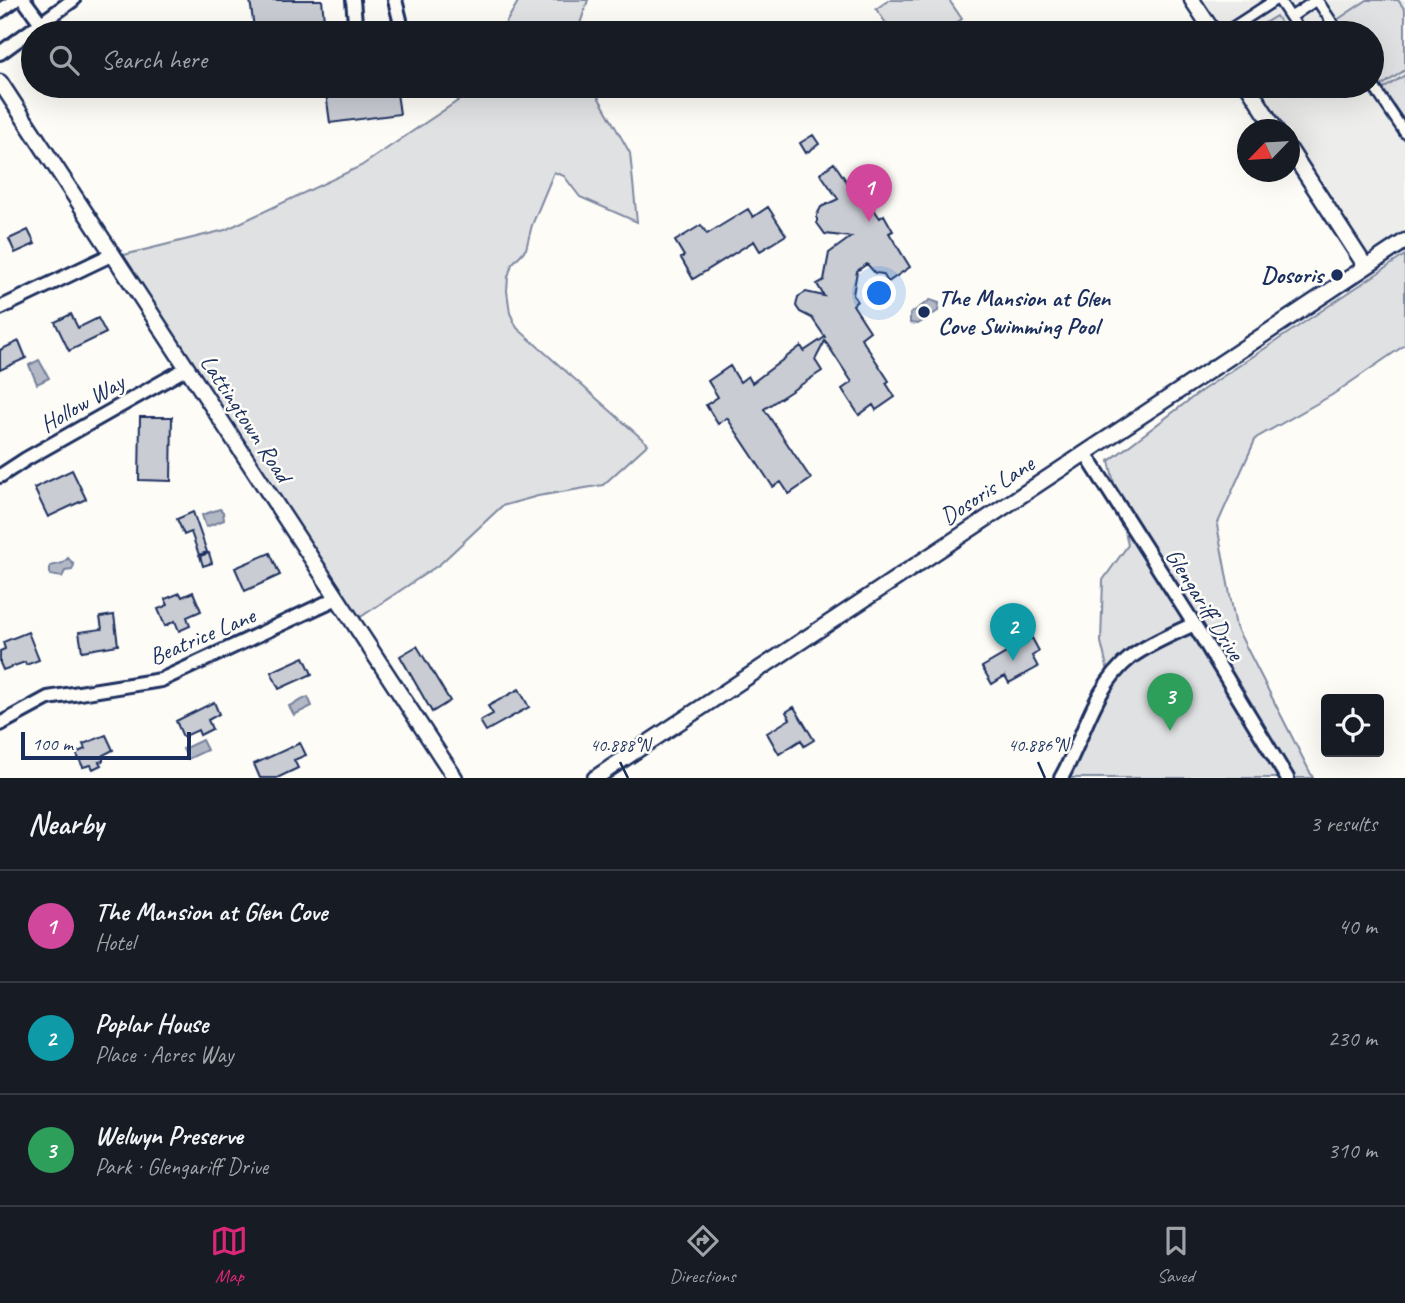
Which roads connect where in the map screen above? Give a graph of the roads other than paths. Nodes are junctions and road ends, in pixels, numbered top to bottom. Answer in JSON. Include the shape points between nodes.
{"nodes":[{"id":1,"x":15,"y":0,"type":"edge"},
{"id":2,"x":24,"y":0,"type":"edge"},
{"id":3,"x":73,"y":0,"type":"edge"},
{"id":4,"x":353,"y":0,"type":"edge"},
{"id":5,"x":395,"y":0,"type":"edge"},
{"id":6,"x":1192,"y":0,"type":"edge"},
{"id":7,"x":1277,"y":0,"type":"edge"},
{"id":8,"x":1316,"y":0,"type":"edge"},
{"id":9,"x":0,"y":11,"type":"edge"},
{"id":10,"x":1291,"y":17,"type":"junction"},
{"id":11,"x":40,"y":21,"type":"edge"},
{"id":12,"x":44,"y":21,"type":"edge"},
{"id":13,"x":355,"y":21,"type":"edge"},
{"id":14,"x":400,"y":21,"type":"edge"},
{"id":15,"x":1206,"y":21,"type":"edge"},
{"id":16,"x":1243,"y":21,"type":"edge"},
{"id":17,"x":1294,"y":21,"type":"edge"},
{"id":18,"x":1331,"y":21,"type":"edge"},
{"id":19,"x":21,"y":38,"type":"edge"},
{"id":20,"x":0,"y":53,"type":"edge"},
{"id":21,"x":0,"y":82,"type":"edge"},
{"id":22,"x":1256,"y":98,"type":"edge"},
{"id":23,"x":1382,"y":98,"type":"edge"},
{"id":24,"x":5,"y":99,"type":"edge"},
{"id":25,"x":1269,"y":119,"type":"edge"},
{"id":26,"x":1405,"y":133,"type":"edge"},
{"id":27,"x":1300,"y":165,"type":"edge"},
{"id":28,"x":1405,"y":241,"type":"edge"},
{"id":29,"x":113,"y":254,"type":"junction"},
{"id":30,"x":1366,"y":267,"type":"junction"},
{"id":31,"x":0,"y":309,"type":"edge"},
{"id":32,"x":187,"y":368,"type":"junction"},
{"id":33,"x":1085,"y":453,"type":"junction"},
{"id":34,"x":0,"y":476,"type":"edge"},
{"id":35,"x":337,"y":598,"type":"junction"},
{"id":36,"x":1194,"y":624,"type":"junction"},
{"id":37,"x":0,"y":724,"type":"edge"},
{"id":38,"x":455,"y":778,"type":"edge"},
{"id":39,"x":595,"y":778,"type":"edge"},
{"id":40,"x":1061,"y":778,"type":"edge"},
{"id":41,"x":1287,"y":778,"type":"edge"}],
"edges":[{"from":1,"to":9,"type":"street"},
{"from":2,"to":11,"type":"street"},
{"from":3,"to":12,"type":"street"},
{"from":4,"to":13,"type":"street"},
{"from":5,"to":14,"type":"street"},
{"from":6,"to":15,"type":"street"},
{"from":7,"to":10,"type":"street"},
{"from":7,"to":16,"type":"street"},
{"from":8,"to":10,"type":"street"},
{"from":8,"to":18,"type":"street"},
{"from":10,"to":17,"type":"street"},
{"from":19,"to":20,"type":"street"},
{"from":21,"to":24,"type":"street","name":"Lattingtown Road"},
{"from":22,"to":25,"type":"street"},
{"from":23,"to":26,"type":"street"},
{"from":24,"to":29,"type":"street","name":"Lattingtown Road"},
{"from":27,"to":30,"type":"street"},
{"from":28,"to":30,"type":"street","name":"Dosoris Lane"},
{"from":29,"to":31,"type":"street"},
{"from":29,"to":32,"type":"street","name":"Lattingtown Road"},
{"from":30,"to":33,"type":"street","name":"Dosoris Lane"},
{"from":32,"to":34,"type":"street","name":"Hollow Way"},
{"from":32,"to":35,"type":"street","name":"Lattingtown Road"},
{"from":33,"to":36,"type":"street","name":"Glengariff Drive"},
{"from":33,"to":39,"type":"street","name":"Dosoris Lane"},
{"from":35,"to":37,"type":"street","name":"Beatrice Lane","via":[[161,680],[48,698]]},
{"from":35,"to":38,"type":"street","name":"Lattingtown Road"},
{"from":36,"to":40,"type":"street","via":[[1120,666],[1092,709]]},
{"from":36,"to":41,"type":"street","name":"Glengariff Drive"}]}
